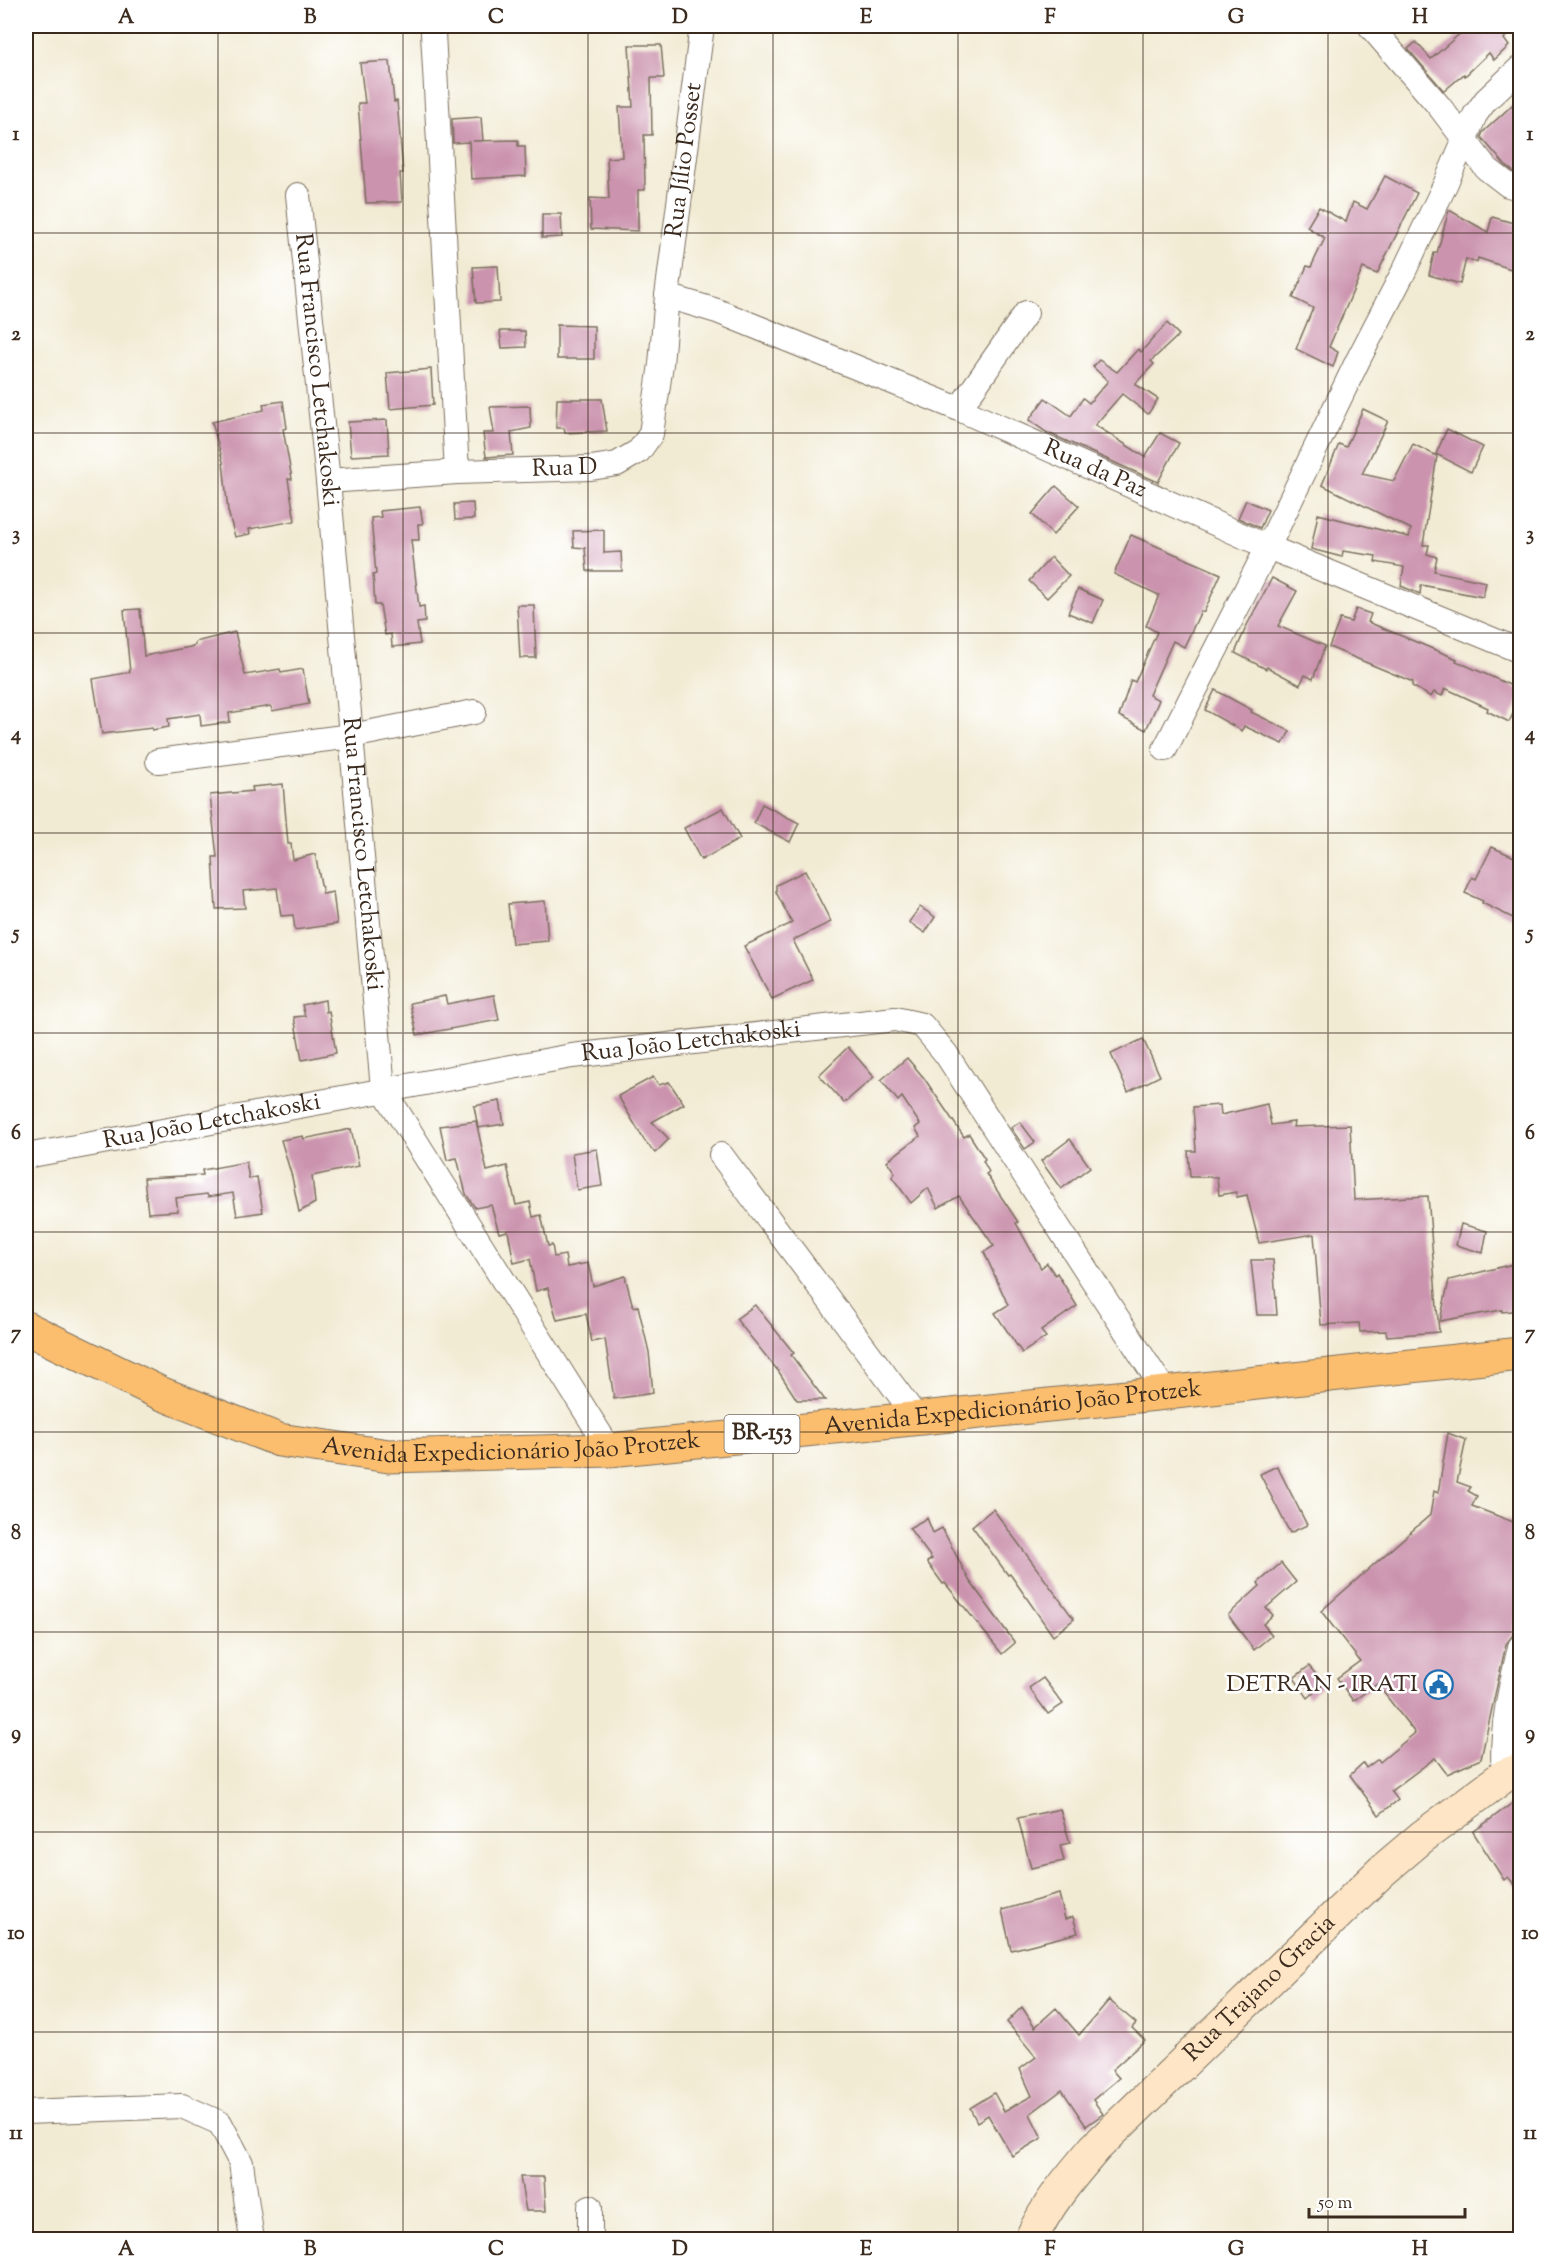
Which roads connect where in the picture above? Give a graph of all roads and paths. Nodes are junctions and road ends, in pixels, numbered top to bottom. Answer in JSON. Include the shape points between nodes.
{"nodes":[{"id":1,"x":702,"y":26,"type":"edge"},
{"id":2,"x":1371,"y":26,"type":"edge"},
{"id":3,"x":432,"y":33,"type":"dead end"},
{"id":4,"x":1521,"y":68,"type":"edge"},
{"id":5,"x":1465,"y":140,"type":"junction"},
{"id":6,"x":1521,"y":188,"type":"edge"},
{"id":7,"x":298,"y":195,"type":"dead end"},
{"id":8,"x":667,"y":296,"type":"junction"},
{"id":9,"x":1026,"y":313,"type":"dead end"},
{"id":10,"x":959,"y":409,"type":"junction"},
{"id":11,"x":457,"y":472,"type":"junction"},
{"id":12,"x":328,"y":481,"type":"junction"},
{"id":13,"x":1268,"y":547,"type":"junction"},
{"id":14,"x":1521,"y":651,"type":"edge"},
{"id":15,"x":474,"y":712,"type":"dead end"},
{"id":16,"x":351,"y":736,"type":"junction"},
{"id":17,"x":1165,"y":749,"type":"dead end"},
{"id":18,"x":158,"y":761,"type":"dead end"},
{"id":19,"x":383,"y":1089,"type":"junction"},
{"id":20,"x":722,"y":1155,"type":"dead end"},
{"id":21,"x":26,"y":1156,"type":"edge"},
{"id":22,"x":26,"y":1328,"type":"edge"},
{"id":23,"x":1521,"y":1354,"type":"edge"},
{"id":24,"x":1166,"y":1393,"type":"junction"},
{"id":25,"x":918,"y":1418,"type":"junction"},
{"id":26,"x":610,"y":1450,"type":"junction"},
{"id":27,"x":1521,"y":1647,"type":"edge"},
{"id":28,"x":1512,"y":1773,"type":"edge"},
{"id":29,"x":26,"y":2112,"type":"edge"},
{"id":30,"x":590,"y":2207,"type":"dead end"},
{"id":31,"x":252,"y":2240,"type":"edge"},
{"id":32,"x":590,"y":2240,"type":"edge"},
{"id":33,"x":1030,"y":2240,"type":"edge"}],
"edges":[{"from":1,"to":8,"type":"street","name":"Rua Jílio Posset"},
{"from":2,"to":5,"type":"street"},
{"from":3,"to":11,"type":"street"},
{"from":4,"to":5,"type":"street","via":[[1486,100]]},
{"from":5,"to":6,"type":"street","via":[[1486,168],[1508,185]]},
{"from":5,"to":13,"type":"street"},
{"from":7,"to":12,"type":"street","name":"Rua Francisco Letchakoski"},
{"from":8,"to":10,"type":"street","name":"Rua da Paz","via":[[717,311]]},
{"from":8,"to":11,"type":"street","name":"Rua D","via":[[651,434],[639,451],[616,464],[591,468]]},
{"from":9,"to":10,"type":"street"},
{"from":10,"to":13,"type":"street","name":"Rua da Paz"},
{"from":11,"to":12,"type":"street","name":"Rua D"},
{"from":12,"to":16,"type":"street","name":"Rua Francisco Letchakoski"},
{"from":13,"to":14,"type":"street","name":"Rua da Paz"},
{"from":13,"to":17,"type":"street"},
{"from":15,"to":16,"type":"street"},
{"from":16,"to":18,"type":"street"},
{"from":16,"to":19,"type":"street","name":"Rua Francisco Letchakoski"},
{"from":19,"to":21,"type":"street","name":"Rua João Letchakoski"},
{"from":19,"to":24,"type":"street","name":"Rua João Letchakoski","via":[[584,1055],[895,1020],[922,1024],[946,1054]]},
{"from":19,"to":26,"type":"street","name":"Rua Francisco Letchakoski"},
{"from":20,"to":25,"type":"street"},
{"from":22,"to":26,"type":"highway","name":"Avenida Expedicionário João Protzek","number":"BR-153","via":[[160,1393],[279,1440],[389,1456]]},
{"from":23,"to":24,"type":"highway","name":"Avenida Expedicionário João Protzek","number":"BR-153"},
{"from":24,"to":25,"type":"highway","name":"Avenida Expedicionário João Protzek","number":"BR-153"},
{"from":25,"to":26,"type":"highway","name":"Avenida Expedicionário João Protzek","number":"BR-153"},
{"from":27,"to":28,"type":"street","via":[[1506,1706],[1502,1749]]},
{"from":28,"to":33,"type":"main road","name":"Rua Trajano Gracia","via":[[1422,1837],[1382,1871],[1103,2140],[1067,2181]]},
{"from":29,"to":31,"type":"street","via":[[182,2106],[220,2123],[241,2163]]},
{"from":30,"to":32,"type":"street"}]}
